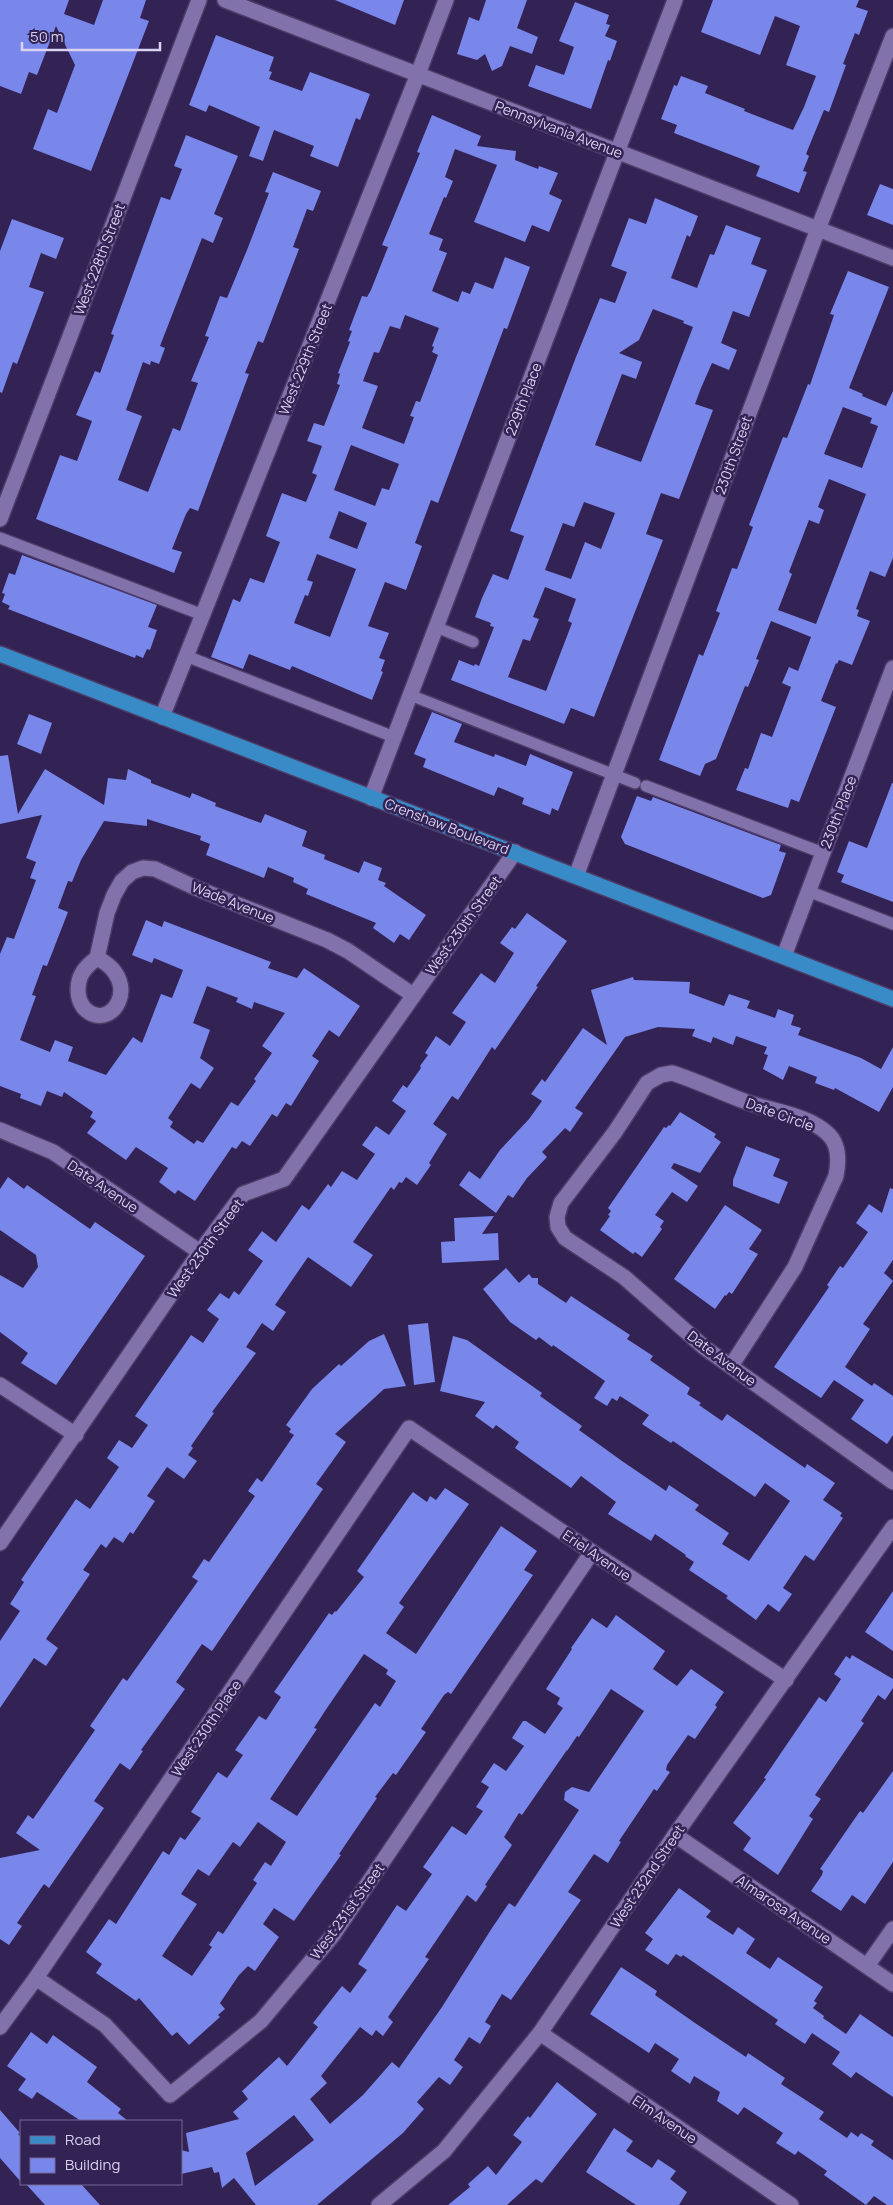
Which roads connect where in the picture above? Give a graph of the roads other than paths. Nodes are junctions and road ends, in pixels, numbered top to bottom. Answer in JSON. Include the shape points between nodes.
{"nodes":[{"id":1,"x":198,"y":0,"type":"edge"},
{"id":2,"x":225,"y":0,"type":"edge"},
{"id":3,"x":446,"y":0,"type":"edge"},
{"id":4,"x":675,"y":0,"type":"edge"},
{"id":5,"x":893,"y":36,"type":"edge"},
{"id":6,"x":418,"y":74,"type":"junction"},
{"id":7,"x":617,"y":151,"type":"junction"},
{"id":8,"x":818,"y":229,"type":"junction"},
{"id":9,"x":893,"y":258,"type":"edge"},
{"id":10,"x":0,"y":519,"type":"edge"},
{"id":11,"x":0,"y":538,"type":"edge"},
{"id":12,"x":202,"y":615,"type":"junction"},
{"id":13,"x":436,"y":627,"type":"junction"},
{"id":14,"x":473,"y":642,"type":"dead end"},
{"id":15,"x":0,"y":654,"type":"edge"},
{"id":16,"x":186,"y":656,"type":"junction"},
{"id":17,"x":893,"y":668,"type":"edge"},
{"id":18,"x":410,"y":695,"type":"junction"},
{"id":19,"x":162,"y":717,"type":"junction"},
{"id":20,"x":394,"y":737,"type":"junction"},
{"id":21,"x":614,"y":774,"type":"junction"},
{"id":22,"x":371,"y":798,"type":"junction"},
{"id":23,"x":515,"y":852,"type":"junction"},
{"id":24,"x":823,"y":853,"type":"junction"},
{"id":25,"x":576,"y":876,"type":"junction"},
{"id":26,"x":808,"y":891,"type":"junction"},
{"id":27,"x":893,"y":924,"type":"edge"},
{"id":28,"x":784,"y":956,"type":"junction"},
{"id":29,"x":97,"y":958,"type":"dead end"},
{"id":30,"x":413,"y":995,"type":"junction"},
{"id":31,"x":893,"y":999,"type":"edge"},
{"id":32,"x":0,"y":1130,"type":"edge"},
{"id":33,"x":558,"y":1227,"type":"joint"},
{"id":34,"x":200,"y":1252,"type":"junction"},
{"id":35,"x":730,"y":1366,"type":"junction"},
{"id":36,"x":0,"y":1385,"type":"edge"},
{"id":37,"x":409,"y":1428,"type":"joint"},
{"id":38,"x":76,"y":1435,"type":"junction"},
{"id":39,"x":893,"y":1482,"type":"edge"},
{"id":40,"x":893,"y":1527,"type":"edge"},
{"id":41,"x":0,"y":1543,"type":"edge"},
{"id":42,"x":592,"y":1552,"type":"junction"},
{"id":43,"x":786,"y":1680,"type":"junction"},
{"id":44,"x":675,"y":1835,"type":"junction"},
{"id":45,"x":893,"y":1929,"type":"edge"},
{"id":46,"x":867,"y":1966,"type":"junction"},
{"id":47,"x":36,"y":1978,"type":"junction"},
{"id":48,"x":893,"y":1984,"type":"edge"},
{"id":49,"x":0,"y":2027,"type":"edge"},
{"id":50,"x":540,"y":2033,"type":"junction"},
{"id":51,"x":379,"y":2205,"type":"edge"},
{"id":52,"x":791,"y":2205,"type":"edge"}],
"edges":[{"from":1,"to":10,"type":"street","name":"West 228th Street"},
{"from":2,"to":6,"type":"street","name":"Pennsylvania Avenue"},
{"from":3,"to":6,"type":"street","name":"West 229th Street"},
{"from":4,"to":7,"type":"street","name":"229th Place"},
{"from":5,"to":8,"type":"street","name":"230th Street"},
{"from":6,"to":7,"type":"street","name":"Pennsylvania Avenue"},
{"from":6,"to":12,"type":"street","name":"West 229th Street"},
{"from":7,"to":8,"type":"street","name":"Pennsylvania Avenue"},
{"from":7,"to":13,"type":"street","name":"229th Place"},
{"from":8,"to":9,"type":"street","name":"Pennsylvania Avenue"},
{"from":8,"to":21,"type":"street","name":"230th Street"},
{"from":11,"to":12,"type":"lane"},
{"from":12,"to":16,"type":"street","name":"West 229th Street"},
{"from":13,"to":14,"type":"lane"},
{"from":13,"to":18,"type":"street","name":"229th Place"},
{"from":15,"to":19,"type":"main road","name":"Crenshaw Boulevard"},
{"from":16,"to":19,"type":"street","name":"West 229th Street"},
{"from":16,"to":20,"type":"lane"},
{"from":17,"to":24,"type":"street","name":"230th Place"},
{"from":18,"to":20,"type":"street","name":"229th Place"},
{"from":18,"to":21,"type":"lane"},
{"from":19,"to":22,"type":"main road","name":"Crenshaw Boulevard"},
{"from":20,"to":22,"type":"street","name":"229th Place"},
{"from":21,"to":24,"type":"lane"},
{"from":21,"to":25,"type":"street","name":"230th Street"},
{"from":22,"to":23,"type":"main road","name":"Crenshaw Boulevard"},
{"from":23,"to":25,"type":"main road","name":"Crenshaw Boulevard"},
{"from":23,"to":30,"type":"street","name":"West 230th Street"},
{"from":24,"to":26,"type":"street","name":"230th Place"},
{"from":25,"to":28,"type":"main road","name":"Crenshaw Boulevard"},
{"from":26,"to":27,"type":"lane"},
{"from":26,"to":28,"type":"street","name":"230th Place"},
{"from":28,"to":31,"type":"main road","name":"Crenshaw Boulevard"},
{"from":29,"to":30,"type":"street","name":"Wade Avenue","via":[[107,913],[122,881],[143,868],[155,869],[327,940]]},
{"from":30,"to":34,"type":"street","name":"West 230th Street","via":[[284,1179],[243,1194]]},
{"from":32,"to":34,"type":"street","name":"Date Avenue","via":[[53,1152]]},
{"from":33,"to":35,"type":"street","name":"Date Avenue","via":[[565,1238],[624,1277]]},
{"from":33,"to":35,"type":"street","name":"Date Circle","via":[[561,1203],[615,1132],[647,1083],[661,1075],[672,1073],[688,1078],[802,1120],[829,1134],[836,1145],[836,1176],[795,1267]]},
{"from":34,"to":38,"type":"street","name":"West 230th Street"},
{"from":35,"to":39,"type":"street","name":"Date Avenue"},
{"from":36,"to":38,"type":"street"},
{"from":37,"to":42,"type":"street","name":"Eriel Avenue"},
{"from":37,"to":47,"type":"street","name":"West 230th Place"},
{"from":38,"to":41,"type":"street","name":"West 230th Street"},
{"from":40,"to":43,"type":"street","name":"West 232nd Street"},
{"from":42,"to":43,"type":"street","name":"Eriel Avenue"},
{"from":42,"to":47,"type":"street","name":"West 231st Street","via":[[333,1935],[261,2021],[170,2095],[105,2025]]},
{"from":43,"to":44,"type":"street","name":"West 232nd Street"},
{"from":44,"to":46,"type":"street","name":"Almarosa Avenue"},
{"from":44,"to":50,"type":"street","name":"West 232nd Street"},
{"from":45,"to":46,"type":"street"},
{"from":46,"to":48,"type":"street","name":"Almarosa Avenue"},
{"from":47,"to":49,"type":"street","name":"West 230th Place"},
{"from":50,"to":51,"type":"street","name":"West 232nd Street","via":[[444,2151]]},
{"from":50,"to":52,"type":"street","name":"Elm Avenue"}]}
